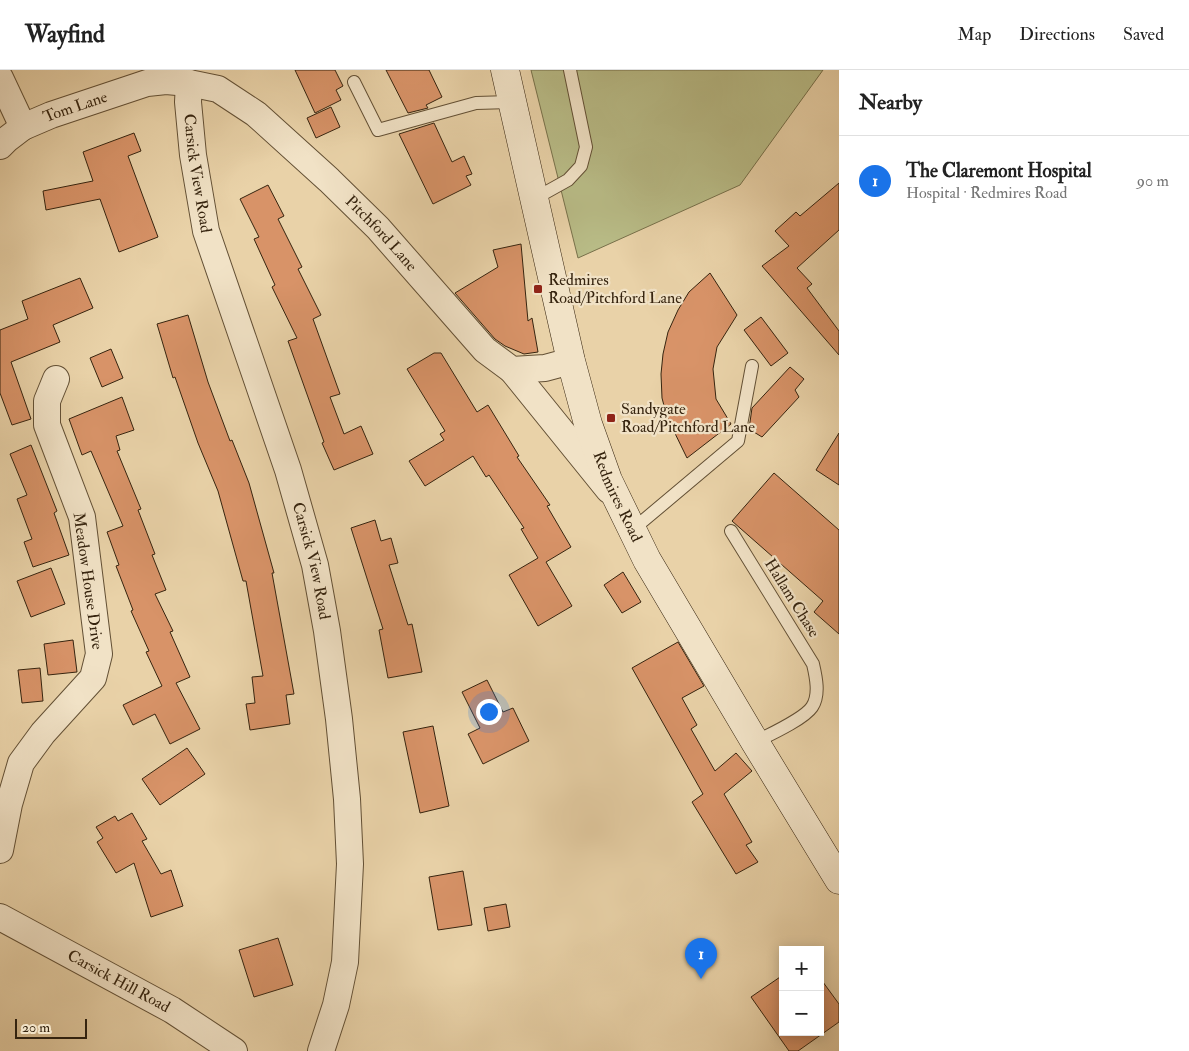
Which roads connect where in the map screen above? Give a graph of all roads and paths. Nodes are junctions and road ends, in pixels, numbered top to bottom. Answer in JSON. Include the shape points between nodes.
{"nodes":[{"id":1,"x":506,"y":70,"type":"edge"},
{"id":2,"x":570,"y":70,"type":"edge"},
{"id":3,"x":145,"y":77,"type":"edge"},
{"id":4,"x":0,"y":78,"type":"edge"},
{"id":5,"x":216,"y":80,"type":"edge"},
{"id":6,"x":354,"y":82,"type":"dead end"},
{"id":7,"x":189,"y":83,"type":"junction"},
{"id":8,"x":513,"y":102,"type":"junction"},
{"id":9,"x":23,"y":127,"type":"junction"},
{"id":10,"x":0,"y":146,"type":"edge"},
{"id":11,"x":534,"y":199,"type":"junction"},
{"id":12,"x":570,"y":361,"type":"junction"},
{"id":13,"x":752,"y":366,"type":"dead end"},
{"id":14,"x":512,"y":370,"type":"junction"},
{"id":15,"x":56,"y":379,"type":"dead end"},
{"id":16,"x":616,"y":499,"type":"junction"},
{"id":17,"x":632,"y":531,"type":"junction"},
{"id":18,"x":731,"y":531,"type":"dead end"},
{"id":19,"x":755,"y":742,"type":"junction"},
{"id":20,"x":0,"y":850,"type":"edge"},
{"id":21,"x":839,"y":880,"type":"edge"},
{"id":22,"x":0,"y":917,"type":"edge"},
{"id":23,"x":234,"y":1051,"type":"edge"},
{"id":24,"x":321,"y":1051,"type":"edge"}],
"edges":[{"from":1,"to":8,"type":"street","name":"Redmires Road"},
{"from":2,"to":11,"type":"lane","via":[[586,147],[580,166],[568,180]]},
{"from":3,"to":7,"type":"street","name":"Tom Lane"},
{"from":3,"to":9,"type":"street","name":"Tom Lane"},
{"from":4,"to":9,"type":"street"},
{"from":5,"to":7,"type":"street","name":"Pitchford Lane"},
{"from":5,"to":14,"type":"street","name":"Pitchford Lane","via":[[378,228],[485,350]]},
{"from":6,"to":8,"type":"lane","via":[[378,130],[476,104]]},
{"from":7,"to":24,"type":"street","name":"Carsick View Road","via":[[193,155],[206,231],[288,470],[315,565],[328,641],[346,790],[350,864],[345,962],[336,1005]]},
{"from":8,"to":11,"type":"street","name":"Redmires Road"},
{"from":9,"to":10,"type":"street","name":"Tom Lane"},
{"from":11,"to":12,"type":"street","name":"Redmires Road"},
{"from":12,"to":14,"type":"street","via":[[545,368]]},
{"from":12,"to":16,"type":"street","name":"Redmires Road","via":[[588,424]]},
{"from":13,"to":17,"type":"lane","via":[[738,441]]},
{"from":14,"to":16,"type":"street","name":"Pitchford Lane"},
{"from":15,"to":20,"type":"street","name":"Meadow House Drive","via":[[47,401],[47,424],[82,518],[100,654],[93,678],[43,733],[21,763]]},
{"from":16,"to":17,"type":"street","name":"Redmires Road"},
{"from":17,"to":19,"type":"street","name":"Redmires Road"},
{"from":18,"to":19,"type":"lane","name":"Hallam Chase","via":[[813,664],[817,684],[813,706],[804,715]]},
{"from":19,"to":21,"type":"street","name":"Redmires Road"},
{"from":22,"to":23,"type":"street","name":"Carsick Hill Road","via":[[172,1010]]}]}
